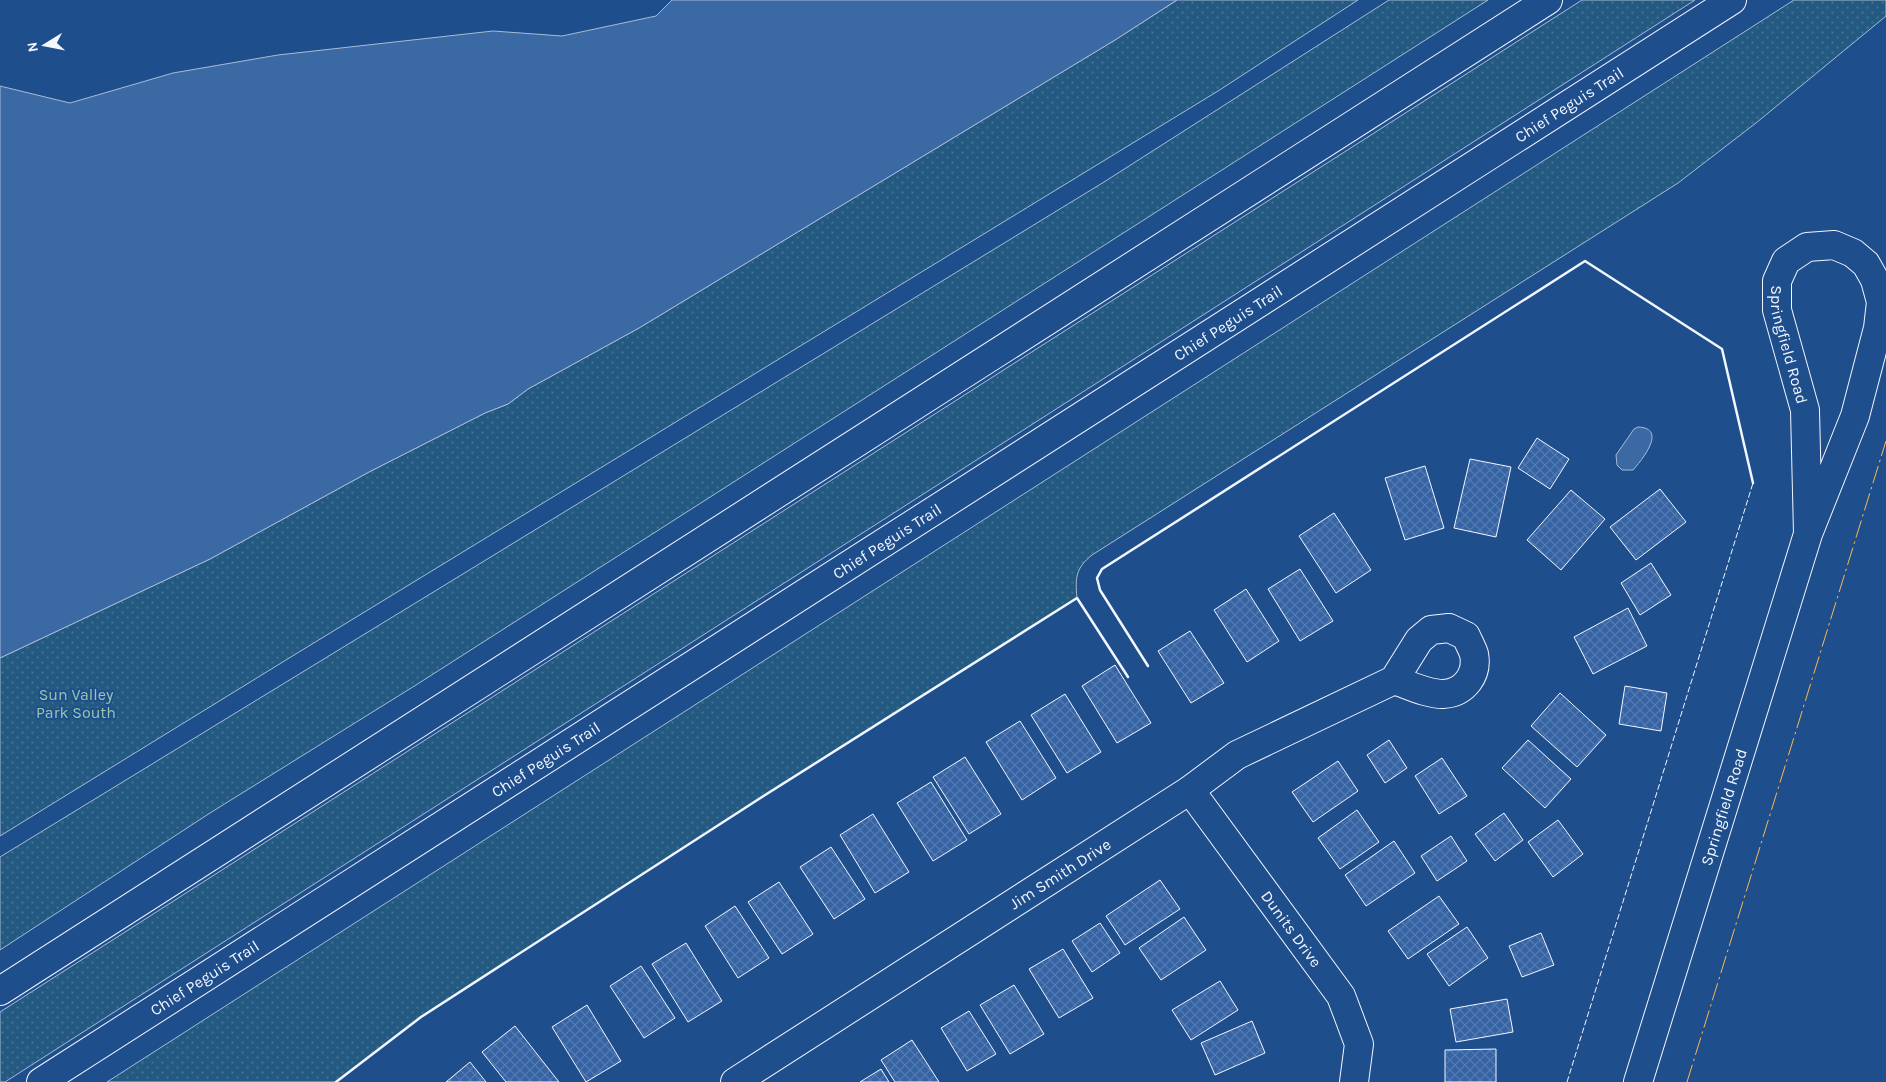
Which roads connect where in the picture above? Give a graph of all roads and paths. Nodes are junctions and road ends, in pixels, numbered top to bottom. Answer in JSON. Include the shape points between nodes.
{"nodes":[{"id":1,"x":1548,"y":0,"type":"edge"},
{"id":2,"x":1732,"y":0,"type":"edge"},
{"id":3,"x":1808,"y":534,"type":"junction"},
{"id":4,"x":1394,"y":680,"type":"dead end"},
{"id":5,"x":1190,"y":790,"type":"junction"},
{"id":6,"x":0,"y":991,"type":"edge"},
{"id":7,"x":41,"y":1082,"type":"edge"},
{"id":8,"x":734,"y":1082,"type":"edge"},
{"id":9,"x":1354,"y":1082,"type":"edge"},
{"id":10,"x":1638,"y":1082,"type":"edge"}],
"edges":[{"from":1,"to":6,"type":"main road"},
{"from":2,"to":7,"type":"main road","name":"Chief Peguis Trail"},
{"from":3,"to":3,"type":"main road","name":"Springfield Road","via":[[1855,416],[1878,328],[1881,302],[1866,264],[1853,253],[1834,245],[1807,247],[1786,261],[1777,281],[1777,310],[1804,410]]},
{"from":3,"to":10,"type":"main road","name":"Springfield Road"},
{"from":4,"to":5,"type":"main road","name":"Jim Smith Drive","via":[[1237,755]]},
{"from":5,"to":8,"type":"main road","name":"Jim Smith Drive"},
{"from":5,"to":9,"type":"main road","name":"Dunits Drive","via":[[1341,996],[1359,1044]]}]}
